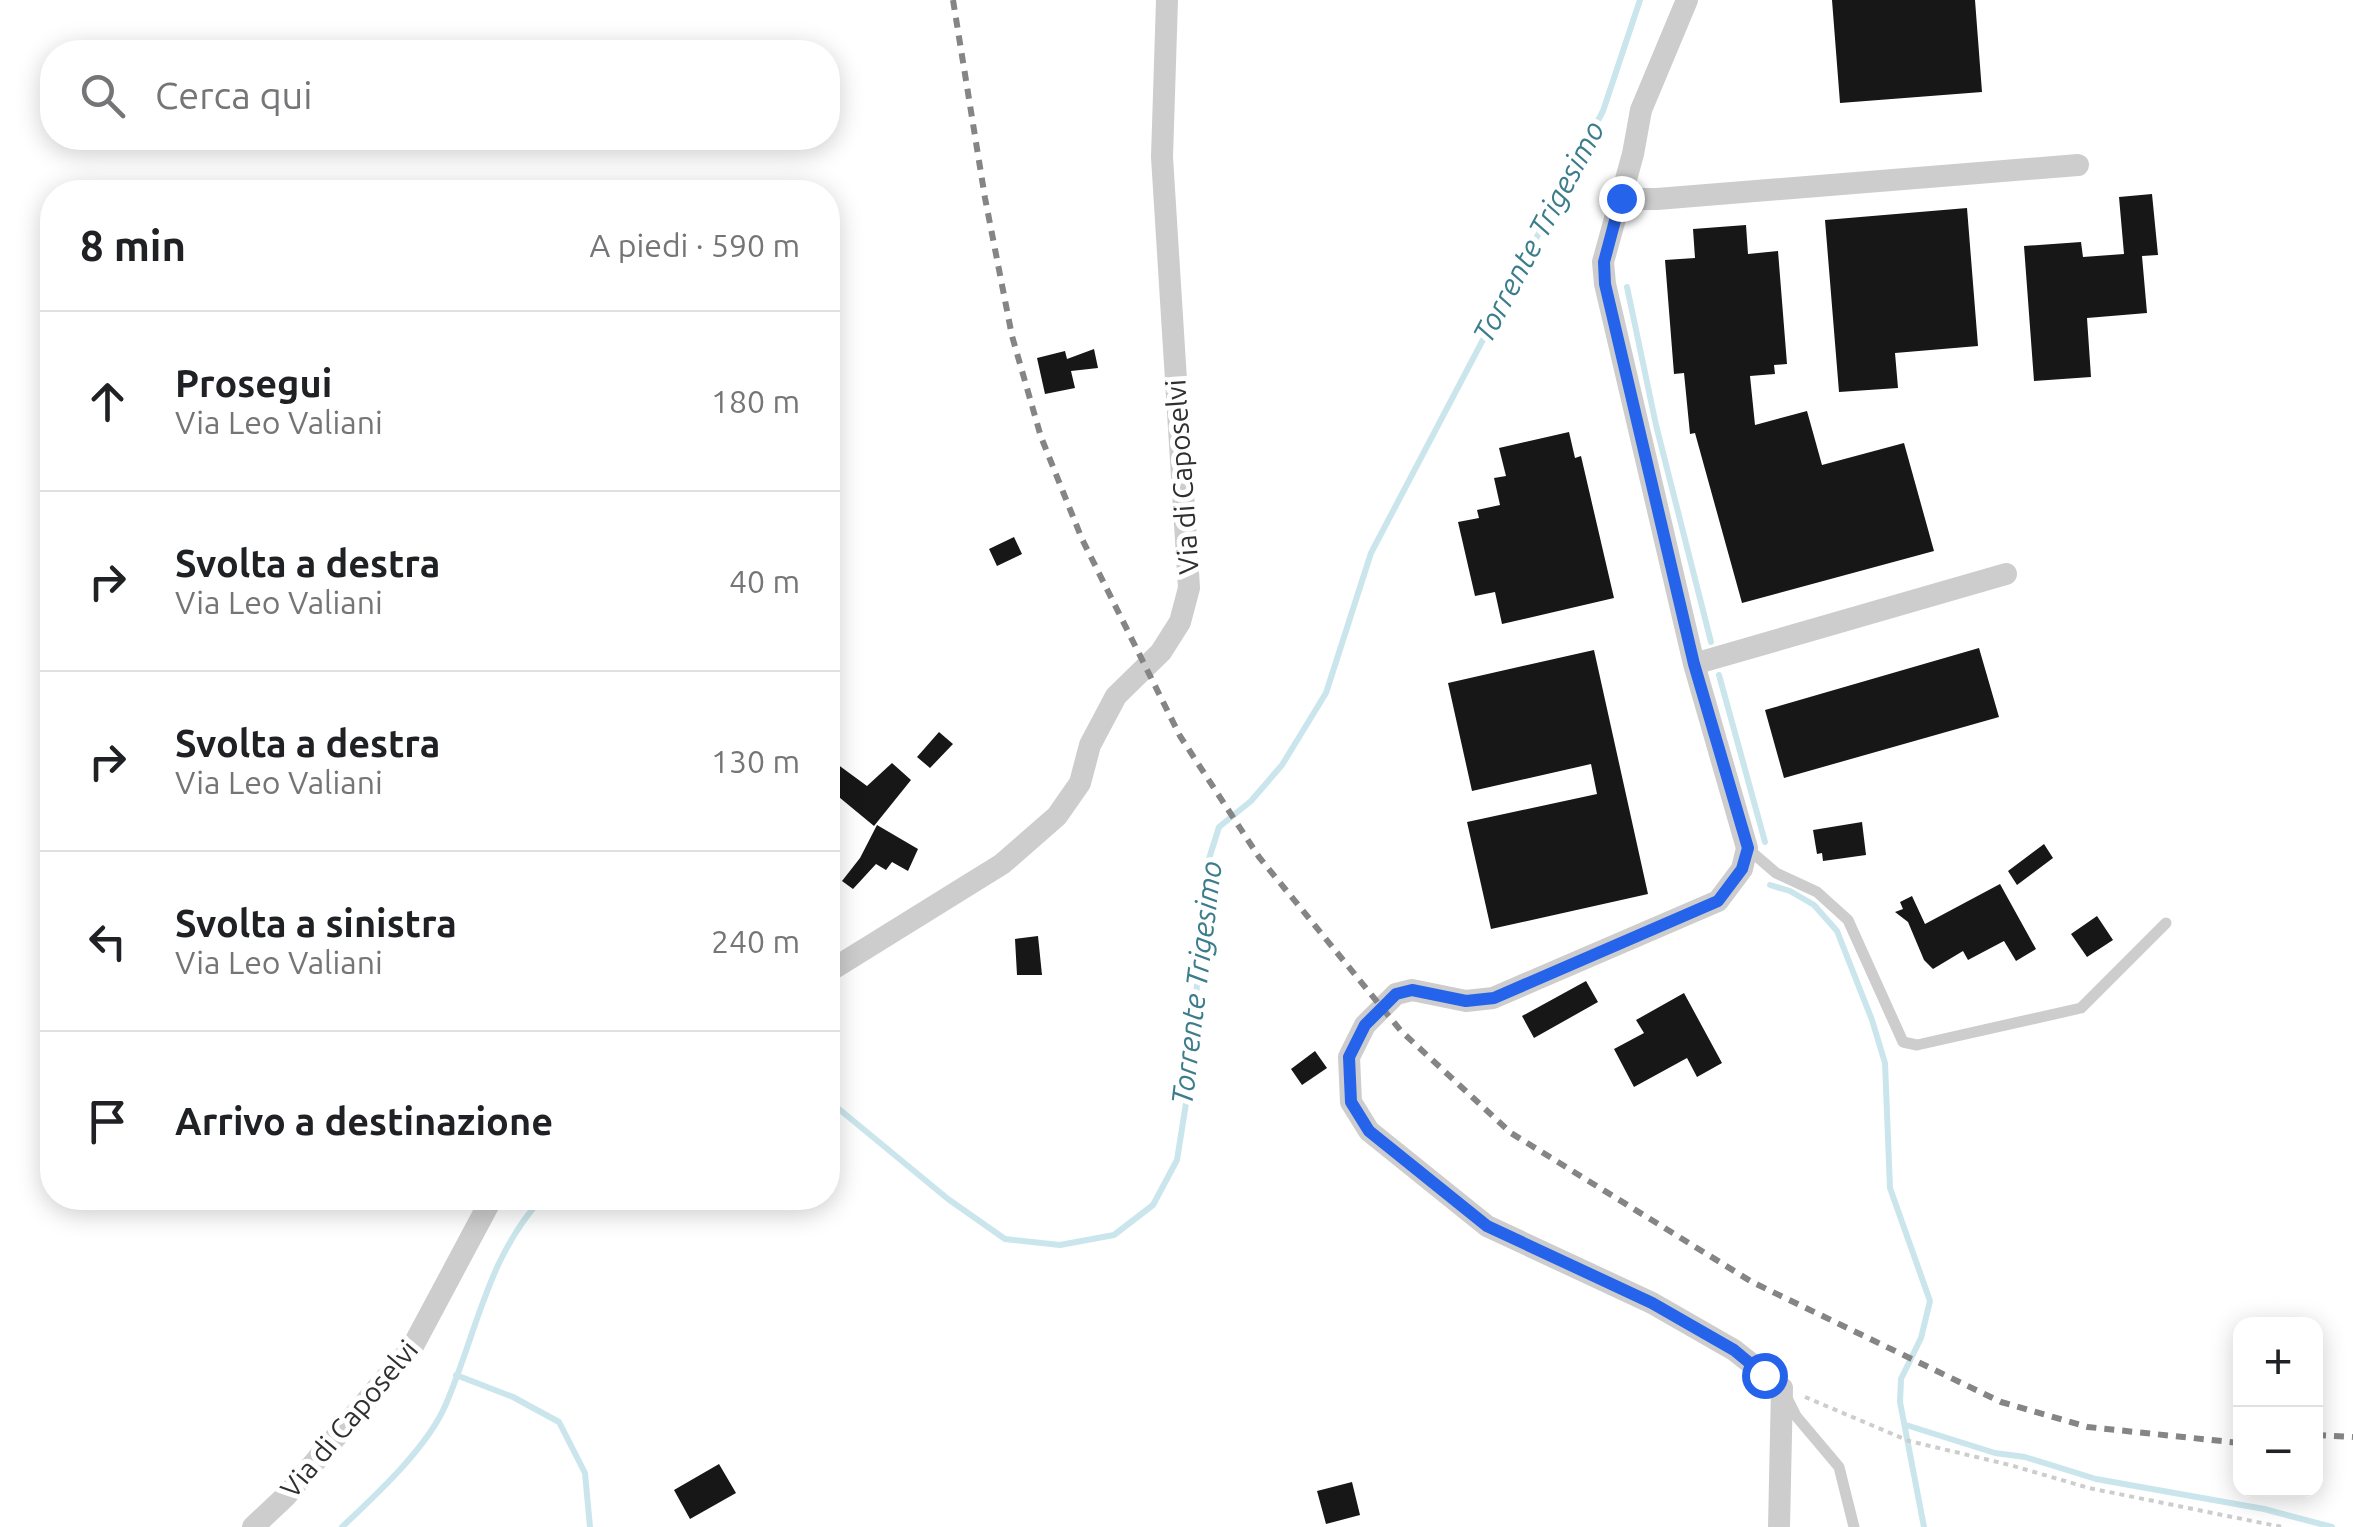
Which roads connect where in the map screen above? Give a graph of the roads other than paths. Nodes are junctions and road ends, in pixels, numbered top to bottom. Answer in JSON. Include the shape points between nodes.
{"nodes":[{"id":1,"x":1167,"y":0,"type":"edge"},
{"id":2,"x":1687,"y":0,"type":"edge"},
{"id":3,"x":2078,"y":164,"type":"dead end"},
{"id":4,"x":1621,"y":198,"type":"junction"},
{"id":5,"x":2006,"y":574,"type":"dead end"},
{"id":6,"x":1694,"y":664,"type":"junction"},
{"id":7,"x":1748,"y":848,"type":"junction"},
{"id":8,"x":2166,"y":923,"type":"dead end"},
{"id":9,"x":840,"y":965,"type":"edge"},
{"id":10,"x":486,"y":1210,"type":"edge"},
{"id":11,"x":1782,"y":1388,"type":"junction"},
{"id":12,"x":253,"y":1527,"type":"edge"},
{"id":13,"x":1779,"y":1527,"type":"edge"},
{"id":14,"x":1854,"y":1527,"type":"edge"}],
"edges":[{"from":1,"to":9,"type":"street","name":"Via di Caposelvi","via":[[1162,157],[1189,588],[1180,622],[1161,652],[1116,696],[1090,745],[1080,784],[1057,816],[1002,864]]},
{"from":2,"to":4,"type":"street","via":[[1641,110]]},
{"from":3,"to":4,"type":"street"},
{"from":4,"to":6,"type":"street","via":[[1604,262],[1605,284]]},
{"from":5,"to":6,"type":"street"},
{"from":6,"to":7,"type":"street"},
{"from":7,"to":8,"type":"lane","via":[[1848,920],[1903,1042],[1917,1046],[2081,1008]]},
{"from":7,"to":11,"type":"street","via":[[1742,869],[1718,901],[1494,998],[1396,994],[1365,1025],[1349,1057],[1351,1102],[1369,1131],[1487,1226],[1652,1303],[1734,1350]]},
{"from":10,"to":12,"type":"street","name":"Via di Caposelvi","via":[[413,1346]]},
{"from":11,"to":13,"type":"street"},
{"from":11,"to":14,"type":"lane","via":[[1839,1468]]}]}
